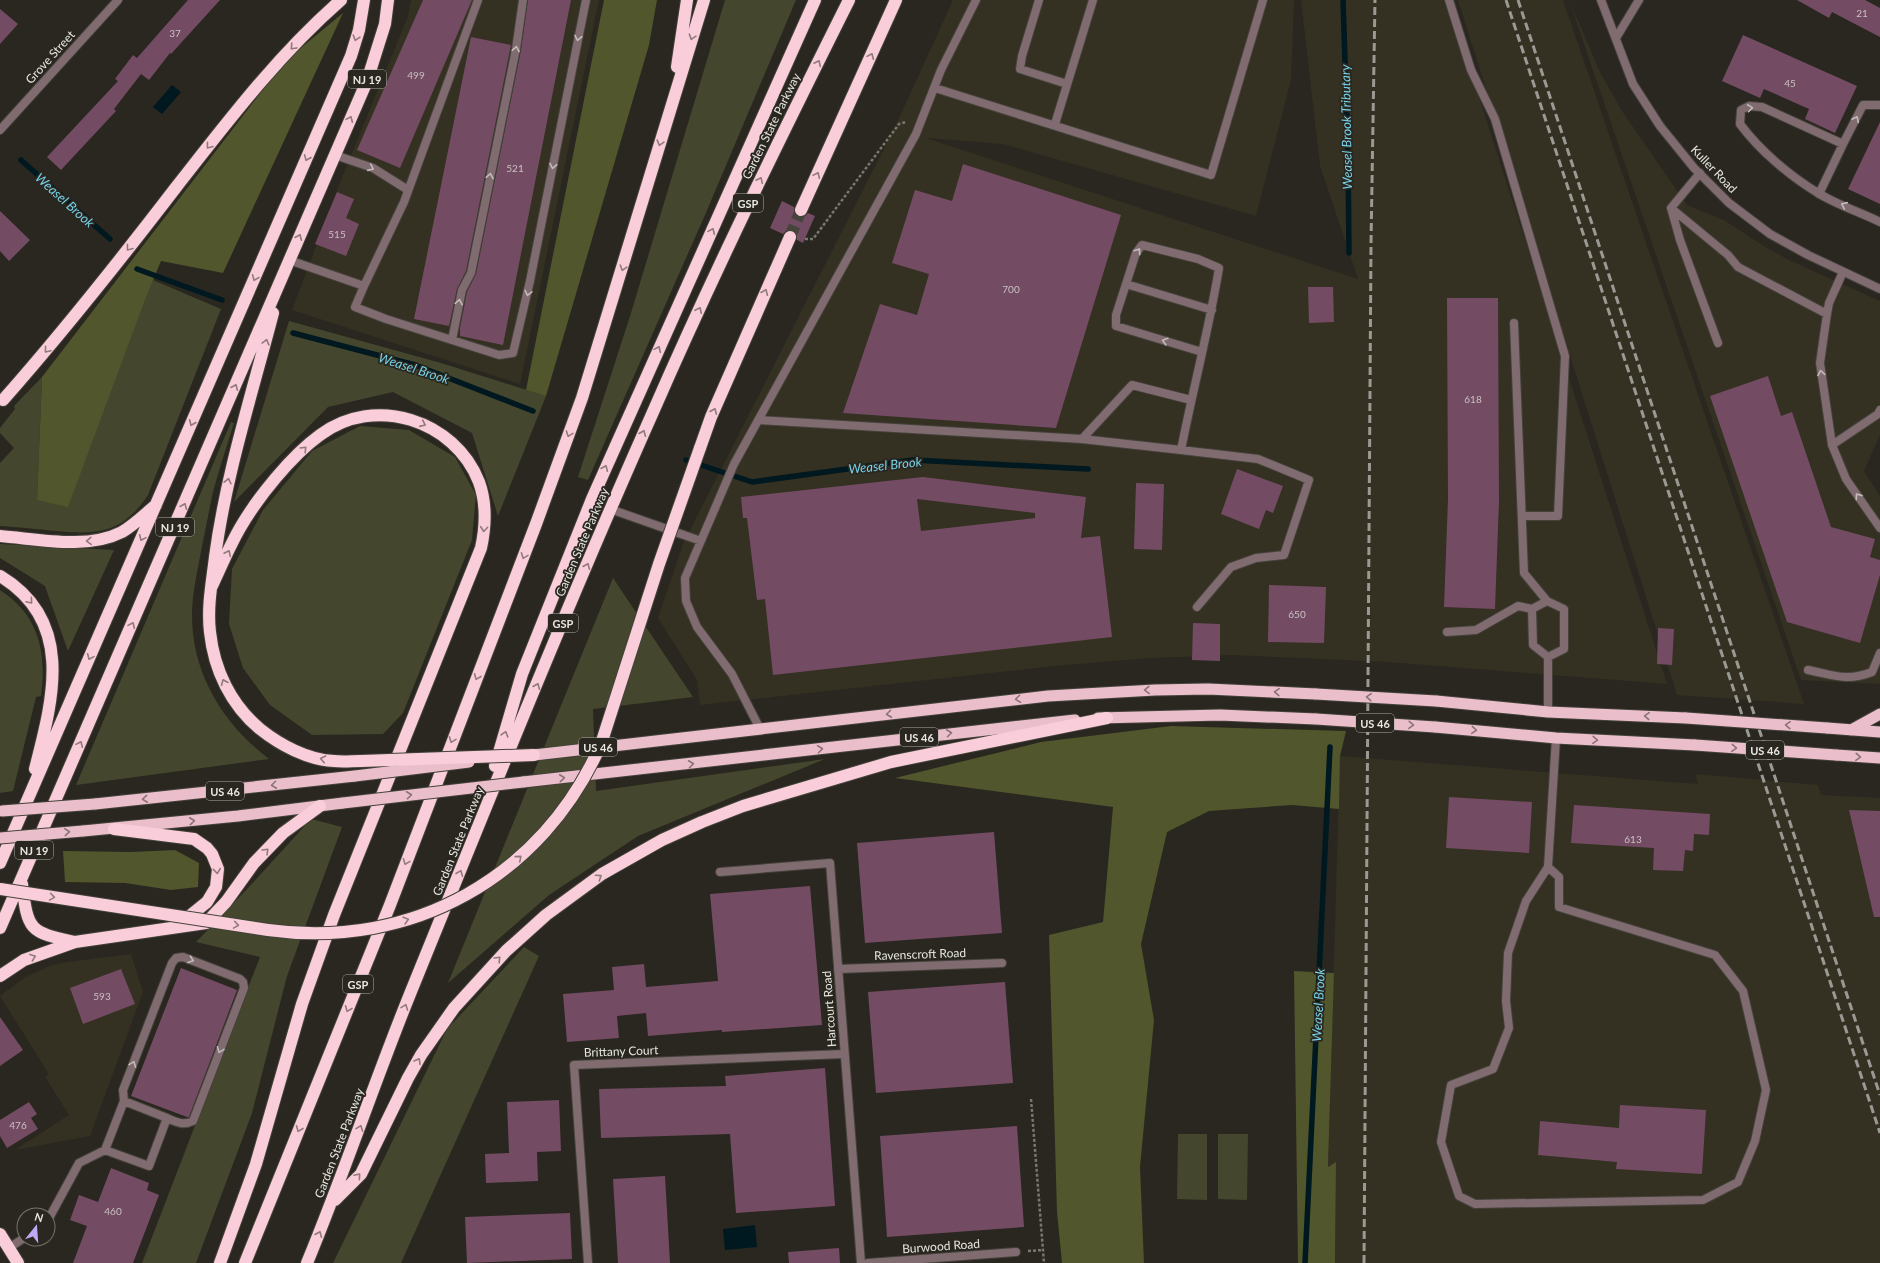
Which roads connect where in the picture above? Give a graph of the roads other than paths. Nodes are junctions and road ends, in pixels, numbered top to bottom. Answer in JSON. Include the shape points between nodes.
{"nodes":[{"id":1,"x":118,"y":0,"type":"edge"},
{"id":2,"x":341,"y":0,"type":"edge"},
{"id":3,"x":364,"y":0,"type":"edge"},
{"id":4,"x":388,"y":0,"type":"edge"},
{"id":5,"x":478,"y":0,"type":"edge"},
{"id":6,"x":523,"y":0,"type":"edge"},
{"id":7,"x":586,"y":0,"type":"edge"},
{"id":8,"x":687,"y":0,"type":"edge"},
{"id":9,"x":704,"y":0,"type":"edge"},
{"id":10,"x":815,"y":0,"type":"edge"},
{"id":11,"x":849,"y":0,"type":"edge"},
{"id":12,"x":896,"y":0,"type":"edge"},
{"id":13,"x":976,"y":0,"type":"edge"},
{"id":14,"x":1039,"y":0,"type":"edge"},
{"id":15,"x":1093,"y":0,"type":"edge"},
{"id":16,"x":1263,"y":0,"type":"edge"},
{"id":17,"x":1449,"y":0,"type":"edge"},
{"id":18,"x":1601,"y":0,"type":"edge"},
{"id":19,"x":1638,"y":0,"type":"edge"},
{"id":20,"x":1616,"y":38,"type":"junction"},
{"id":21,"x":1067,"y":84,"type":"junction"},
{"id":22,"x":935,"y":88,"type":"junction"},
{"id":23,"x":1880,"y":105,"type":"edge"},
{"id":24,"x":671,"y":106,"type":"junction"},
{"id":25,"x":1055,"y":124,"type":"junction"},
{"id":26,"x":0,"y":130,"type":"edge"},
{"id":27,"x":1842,"y":144,"type":"junction"},
{"id":28,"x":334,"y":155,"type":"junction"},
{"id":29,"x":1700,"y":173,"type":"junction"},
{"id":30,"x":408,"y":190,"type":"junction"},
{"id":31,"x":1819,"y":194,"type":"junction"},
{"id":32,"x":1671,"y":208,"type":"junction"},
{"id":33,"x":801,"y":210,"type":"tunnel mouth"},
{"id":34,"x":1880,"y":222,"type":"edge"},
{"id":35,"x":790,"y":237,"type":"tunnel mouth"},
{"id":36,"x":289,"y":260,"type":"junction"},
{"id":37,"x":1843,"y":272,"type":"junction"},
{"id":38,"x":284,"y":273,"type":"junction"},
{"id":39,"x":1126,"y":284,"type":"junction"},
{"id":40,"x":364,"y":286,"type":"junction"},
{"id":41,"x":1880,"y":289,"type":"edge"},
{"id":42,"x":1212,"y":310,"type":"junction"},
{"id":43,"x":1827,"y":314,"type":"junction"},
{"id":44,"x":1514,"y":322,"type":"dead end"},
{"id":45,"x":452,"y":340,"type":"junction"},
{"id":46,"x":1718,"y":343,"type":"dead end"},
{"id":47,"x":1202,"y":352,"type":"junction"},
{"id":48,"x":3,"y":400,"type":"dead end"},
{"id":49,"x":1191,"y":400,"type":"junction"},
{"id":50,"x":1879,"y":413,"type":"edge"},
{"id":51,"x":759,"y":420,"type":"junction"},
{"id":52,"x":1082,"y":439,"type":"junction"},
{"id":53,"x":1832,"y":445,"type":"junction"},
{"id":54,"x":1181,"y":450,"type":"junction"},
{"id":55,"x":158,"y":502,"type":"junction"},
{"id":56,"x":610,"y":509,"type":"junction"},
{"id":57,"x":1522,"y":516,"type":"junction"},
{"id":58,"x":1880,"y":528,"type":"edge"},
{"id":59,"x":0,"y":536,"type":"edge"},
{"id":60,"x":701,"y":541,"type":"junction"},
{"id":61,"x":0,"y":576,"type":"edge"},
{"id":62,"x":211,"y":588,"type":"junction"},
{"id":63,"x":1547,"y":601,"type":"junction"},
{"id":64,"x":1197,"y":608,"type":"dead end"},
{"id":65,"x":1532,"y":609,"type":"junction"},
{"id":66,"x":1446,"y":632,"type":"dead end"},
{"id":67,"x":1880,"y":653,"type":"edge"},
{"id":68,"x":1548,"y":657,"type":"junction"},
{"id":69,"x":1808,"y":670,"type":"dead end"},
{"id":70,"x":1548,"y":712,"type":"junction"},
{"id":71,"x":1880,"y":714,"type":"edge"},
{"id":72,"x":1107,"y":718,"type":"junction"},
{"id":73,"x":760,"y":729,"type":"junction"},
{"id":74,"x":1851,"y":730,"type":"junction"},
{"id":75,"x":1880,"y":732,"type":"edge"},
{"id":76,"x":1556,"y":738,"type":"junction"},
{"id":77,"x":534,"y":754,"type":"junction"},
{"id":78,"x":1880,"y":758,"type":"edge"},
{"id":79,"x":27,"y":803,"type":"junction"},
{"id":80,"x":320,"y":806,"type":"junction"},
{"id":81,"x":1,"y":811,"type":"edge"},
{"id":82,"x":114,"y":828,"type":"junction"},
{"id":83,"x":0,"y":838,"type":"edge"},
{"id":84,"x":474,"y":838,"type":"junction"},
{"id":85,"x":0,"y":863,"type":"edge"},
{"id":86,"x":1548,"y":867,"type":"junction"},
{"id":87,"x":720,"y":872,"type":"dead end"},
{"id":88,"x":22,"y":880,"type":"junction"},
{"id":89,"x":0,"y":889,"type":"edge"},
{"id":90,"x":177,"y":927,"type":"junction"},
{"id":91,"x":0,"y":928,"type":"edge"},
{"id":92,"x":75,"y":942,"type":"junction"},
{"id":93,"x":1002,"y":963,"type":"dead end"},
{"id":94,"x":838,"y":970,"type":"junction"},
{"id":95,"x":0,"y":976,"type":"edge"},
{"id":96,"x":844,"y":1054,"type":"junction"},
{"id":97,"x":124,"y":1101,"type":"junction"},
{"id":98,"x":167,"y":1118,"type":"junction"},
{"id":99,"x":105,"y":1150,"type":"junction"},
{"id":100,"x":331,"y":1204,"type":"junction"},
{"id":101,"x":55,"y":1207,"type":"edge"},
{"id":102,"x":0,"y":1234,"type":"edge"},
{"id":103,"x":16,"y":1243,"type":"edge"},
{"id":104,"x":9,"y":1248,"type":"junction"},
{"id":105,"x":1016,"y":1252,"type":"dead end"},
{"id":106,"x":18,"y":1263,"type":"edge"},
{"id":107,"x":220,"y":1263,"type":"edge"},
{"id":108,"x":245,"y":1263,"type":"edge"},
{"id":109,"x":307,"y":1263,"type":"edge"},
{"id":110,"x":588,"y":1263,"type":"edge"},
{"id":111,"x":861,"y":1263,"type":"edge"},
{"id":112,"x":868,"y":1263,"type":"edge"}],
"edges":[{"from":1,"to":26,"type":"street","name":"Grove Street"},
{"from":2,"to":48,"type":"highway","one_way":true,"via":[[320,18],[255,87],[90,297]]},
{"from":3,"to":55,"type":"highway","number":"NJ 19","one_way":true,"via":[[351,56]]},
{"from":28,"to":4,"type":"highway","number":"NJ 19","one_way":true,"via":[[367,80],[385,24]]},
{"from":5,"to":30,"type":"street"},
{"from":45,"to":6,"type":"street","one_way":true,"via":[[462,290],[471,273],[516,49]]},
{"from":7,"to":45,"type":"street","one_way":true,"via":[[530,281],[513,353],[499,355]]},
{"from":8,"to":24,"type":"highway"},
{"from":9,"to":24,"type":"highway","number":"GSP","one_way":true},
{"from":84,"to":10,"type":"highway","one_way":true,"via":[[522,674],[592,499]]},
{"from":56,"to":11,"type":"highway","name":"Garden State Parkway","number":"GSP","one_way":true,"via":[[748,202]]},
{"from":33,"to":12,"type":"highway","one_way":true},
{"from":13,"to":22,"type":"street"},
{"from":14,"to":21,"type":"street","via":[[1020,69]]},
{"from":15,"to":21,"type":"street"},
{"from":16,"to":25,"type":"street","via":[[1211,175]]},
{"from":17,"to":57,"type":"street","via":[[1471,70],[1495,119],[1565,356],[1558,516]]},
{"from":18,"to":20,"type":"street","name":"Kuller Road"},
{"from":19,"to":20,"type":"street"},
{"from":20,"to":29,"type":"street","name":"Kuller Road","via":[[1637,90],[1660,126]]},
{"from":21,"to":25,"type":"street"},
{"from":22,"to":25,"type":"street"},
{"from":22,"to":51,"type":"street","via":[[916,134]]},
{"from":27,"to":23,"type":"street","one_way":true,"via":[[1863,105]]},
{"from":24,"to":108,"type":"highway","number":"GSP","one_way":true,"via":[[582,398],[536,524],[390,905]]},
{"from":27,"to":31,"type":"street"},
{"from":31,"to":27,"type":"street","one_way":true,"via":[[1751,140],[1740,124],[1741,110],[1748,106],[1762,107]]},
{"from":28,"to":30,"type":"street","one_way":true,"via":[[373,168]]},
{"from":36,"to":28,"type":"highway","number":"NJ 19","one_way":true},
{"from":29,"to":32,"type":"street"},
{"from":29,"to":37,"type":"street","name":"Kuller Road","via":[[1730,203],[1770,234]]},
{"from":30,"to":40,"type":"street"},
{"from":34,"to":31,"type":"street","one_way":true},
{"from":32,"to":43,"type":"street","via":[[1728,255],[1738,267]]},
{"from":32,"to":46,"type":"street","via":[[1680,240]]},
{"from":89,"to":35,"type":"highway","one_way":true,"bridge":true,"via":[[268,930],[320,934],[355,932],[410,919],[436,909],[486,883],[509,866],[544,834],[569,803],[592,765],[711,416]]},
{"from":36,"to":38,"type":"highway","number":"NJ 19"},
{"from":36,"to":40,"type":"street"},
{"from":37,"to":41,"type":"street","name":"Kuller Road"},
{"from":37,"to":43,"type":"street","via":[[1829,303]]},
{"from":62,"to":38,"type":"highway","one_way":true,"via":[[222,507]]},
{"from":88,"to":38,"type":"highway","number":"NJ 19","one_way":true},
{"from":39,"to":42,"type":"street"},
{"from":39,"to":42,"type":"street","one_way":true,"via":[[1136,253],[1142,245],[1198,259],[1219,268]]},
{"from":47,"to":39,"type":"street","one_way":true,"via":[[1116,326],[1116,315]]},
{"from":40,"to":45,"type":"street","via":[[355,307]]},
{"from":42,"to":47,"type":"street"},
{"from":53,"to":43,"type":"street","one_way":true,"via":[[1820,363]]},
{"from":44,"to":57,"type":"street"},
{"from":47,"to":49,"type":"street"},
{"from":49,"to":52,"type":"street","via":[[1132,385]]},
{"from":49,"to":54,"type":"street"},
{"from":50,"to":53,"type":"street"},
{"from":51,"to":52,"type":"street"},
{"from":51,"to":60,"type":"street","via":[[734,464]]},
{"from":52,"to":54,"type":"street"},
{"from":58,"to":53,"type":"street","one_way":true,"via":[[1846,480]]},
{"from":54,"to":64,"type":"street","via":[[1258,459],[1309,480],[1284,555],[1256,558],[1231,567]]},
{"from":55,"to":59,"type":"highway","one_way":true,"via":[[126,529],[99,540],[79,542]]},
{"from":55,"to":79,"type":"highway","number":"NJ 19","one_way":true},
{"from":56,"to":60,"type":"street"},
{"from":84,"to":56,"type":"highway","name":"Garden State Parkway","number":"GSP","one_way":true},
{"from":57,"to":63,"type":"street","via":[[1524,573]]},
{"from":60,"to":73,"type":"street","via":[[685,578],[686,601],[697,627],[732,674]]},
{"from":61,"to":79,"type":"highway","one_way":true,"via":[[19,590],[35,607],[43,619],[52,646],[50,711]]},
{"from":77,"to":62,"type":"highway","one_way":true,"bridge":true,"via":[[334,762],[299,752],[265,733],[235,705],[214,655],[210,633]]},
{"from":62,"to":107,"type":"highway","one_way":true,"via":[[240,529],[263,496],[309,444],[321,434],[348,420],[362,416],[385,415],[422,423],[450,441],[462,453],[478,482],[485,514],[481,548],[315,967],[256,1164]]},
{"from":63,"to":65,"type":"street"},
{"from":63,"to":68,"type":"street","via":[[1564,609],[1564,649]]},
{"from":65,"to":66,"type":"street","via":[[1518,606],[1476,630]]},
{"from":65,"to":68,"type":"street","via":[[1533,645]]},
{"from":67,"to":69,"type":"street","via":[[1872,672],[1858,678]]},
{"from":68,"to":70,"type":"street"},
{"from":70,"to":73,"type":"highway","number":"US 46","one_way":true,"bridge":true,"via":[[1436,701],[1208,689],[1048,696]]},
{"from":74,"to":70,"type":"highway","number":"US 46","one_way":true,"bridge":true,"via":[[1686,718]]},
{"from":71,"to":74,"type":"highway"},
{"from":72,"to":76,"type":"highway","number":"US 46","one_way":true,"bridge":true,"via":[[1220,715],[1316,719]]},
{"from":80,"to":72,"type":"highway","number":"US 46","one_way":true,"bridge":true,"via":[[1035,723]]},
{"from":100,"to":72,"type":"highway","one_way":true,"via":[[361,1174],[408,1078],[454,1008],[506,951],[540,920],[602,874],[662,840],[743,806],[890,762]]},
{"from":73,"to":77,"type":"highway","number":"US 46"},
{"from":74,"to":75,"type":"highway","number":"US 46"},
{"from":76,"to":78,"type":"highway","number":"US 46","one_way":true,"bridge":true},
{"from":76,"to":86,"type":"street"},
{"from":77,"to":81,"type":"highway","number":"US 46","one_way":true,"bridge":true,"via":[[95,804]]},
{"from":79,"to":85,"type":"highway","number":"NJ 19"},
{"from":82,"to":80,"type":"highway","number":"US 46","one_way":true},
{"from":90,"to":80,"type":"highway","one_way":true,"via":[[206,923],[226,902],[268,848],[283,833]]},
{"from":83,"to":82,"type":"highway","number":"US 46","one_way":true,"bridge":true},
{"from":82,"to":90,"type":"highway","one_way":true,"via":[[194,838],[212,854],[218,869],[214,891],[206,902]]},
{"from":100,"to":84,"type":"highway","name":"Garden State Parkway","number":"GSP","one_way":true,"via":[[407,1003]]},
{"from":86,"to":86,"type":"street","via":[[1526,901],[1508,953],[1506,1001],[1509,1028],[1493,1069],[1451,1085],[1441,1142],[1459,1196],[1475,1204],[1703,1200],[1738,1182],[1755,1141],[1766,1090],[1743,991],[1715,955],[1559,907],[1559,877]]},
{"from":87,"to":94,"type":"street","name":"Harcourt Road","via":[[830,863]]},
{"from":88,"to":91,"type":"highway","number":"NJ 19"},
{"from":88,"to":92,"type":"highway","via":[[26,915],[36,930],[42,934]]},
{"from":90,"to":92,"type":"highway"},
{"from":95,"to":92,"type":"highway","one_way":true,"via":[[24,960]]},
{"from":93,"to":94,"type":"street","name":"Ravenscroft Road"},
{"from":94,"to":96,"type":"street","name":"Harcourt Road"},
{"from":96,"to":110,"type":"street","name":"Brittany Court","via":[[574,1065]]},
{"from":96,"to":111,"type":"street","name":"Harcourt Road"},
{"from":97,"to":98,"type":"street"},
{"from":97,"to":98,"type":"street","one_way":true,"via":[[123,1090],[176,958],[183,957],[240,978],[244,988],[193,1121],[188,1124],[179,1123]]},
{"from":97,"to":99,"type":"street"},
{"from":98,"to":99,"type":"street","via":[[149,1166]]},
{"from":99,"to":101,"type":"street","via":[[79,1163]]},
{"from":109,"to":100,"type":"highway","name":"Garden State Parkway","number":"GSP","one_way":true},
{"from":102,"to":104,"type":"highway"},
{"from":103,"to":104,"type":"street"},
{"from":104,"to":106,"type":"highway"},
{"from":105,"to":112,"type":"street","name":"Burwood Road"}]}
